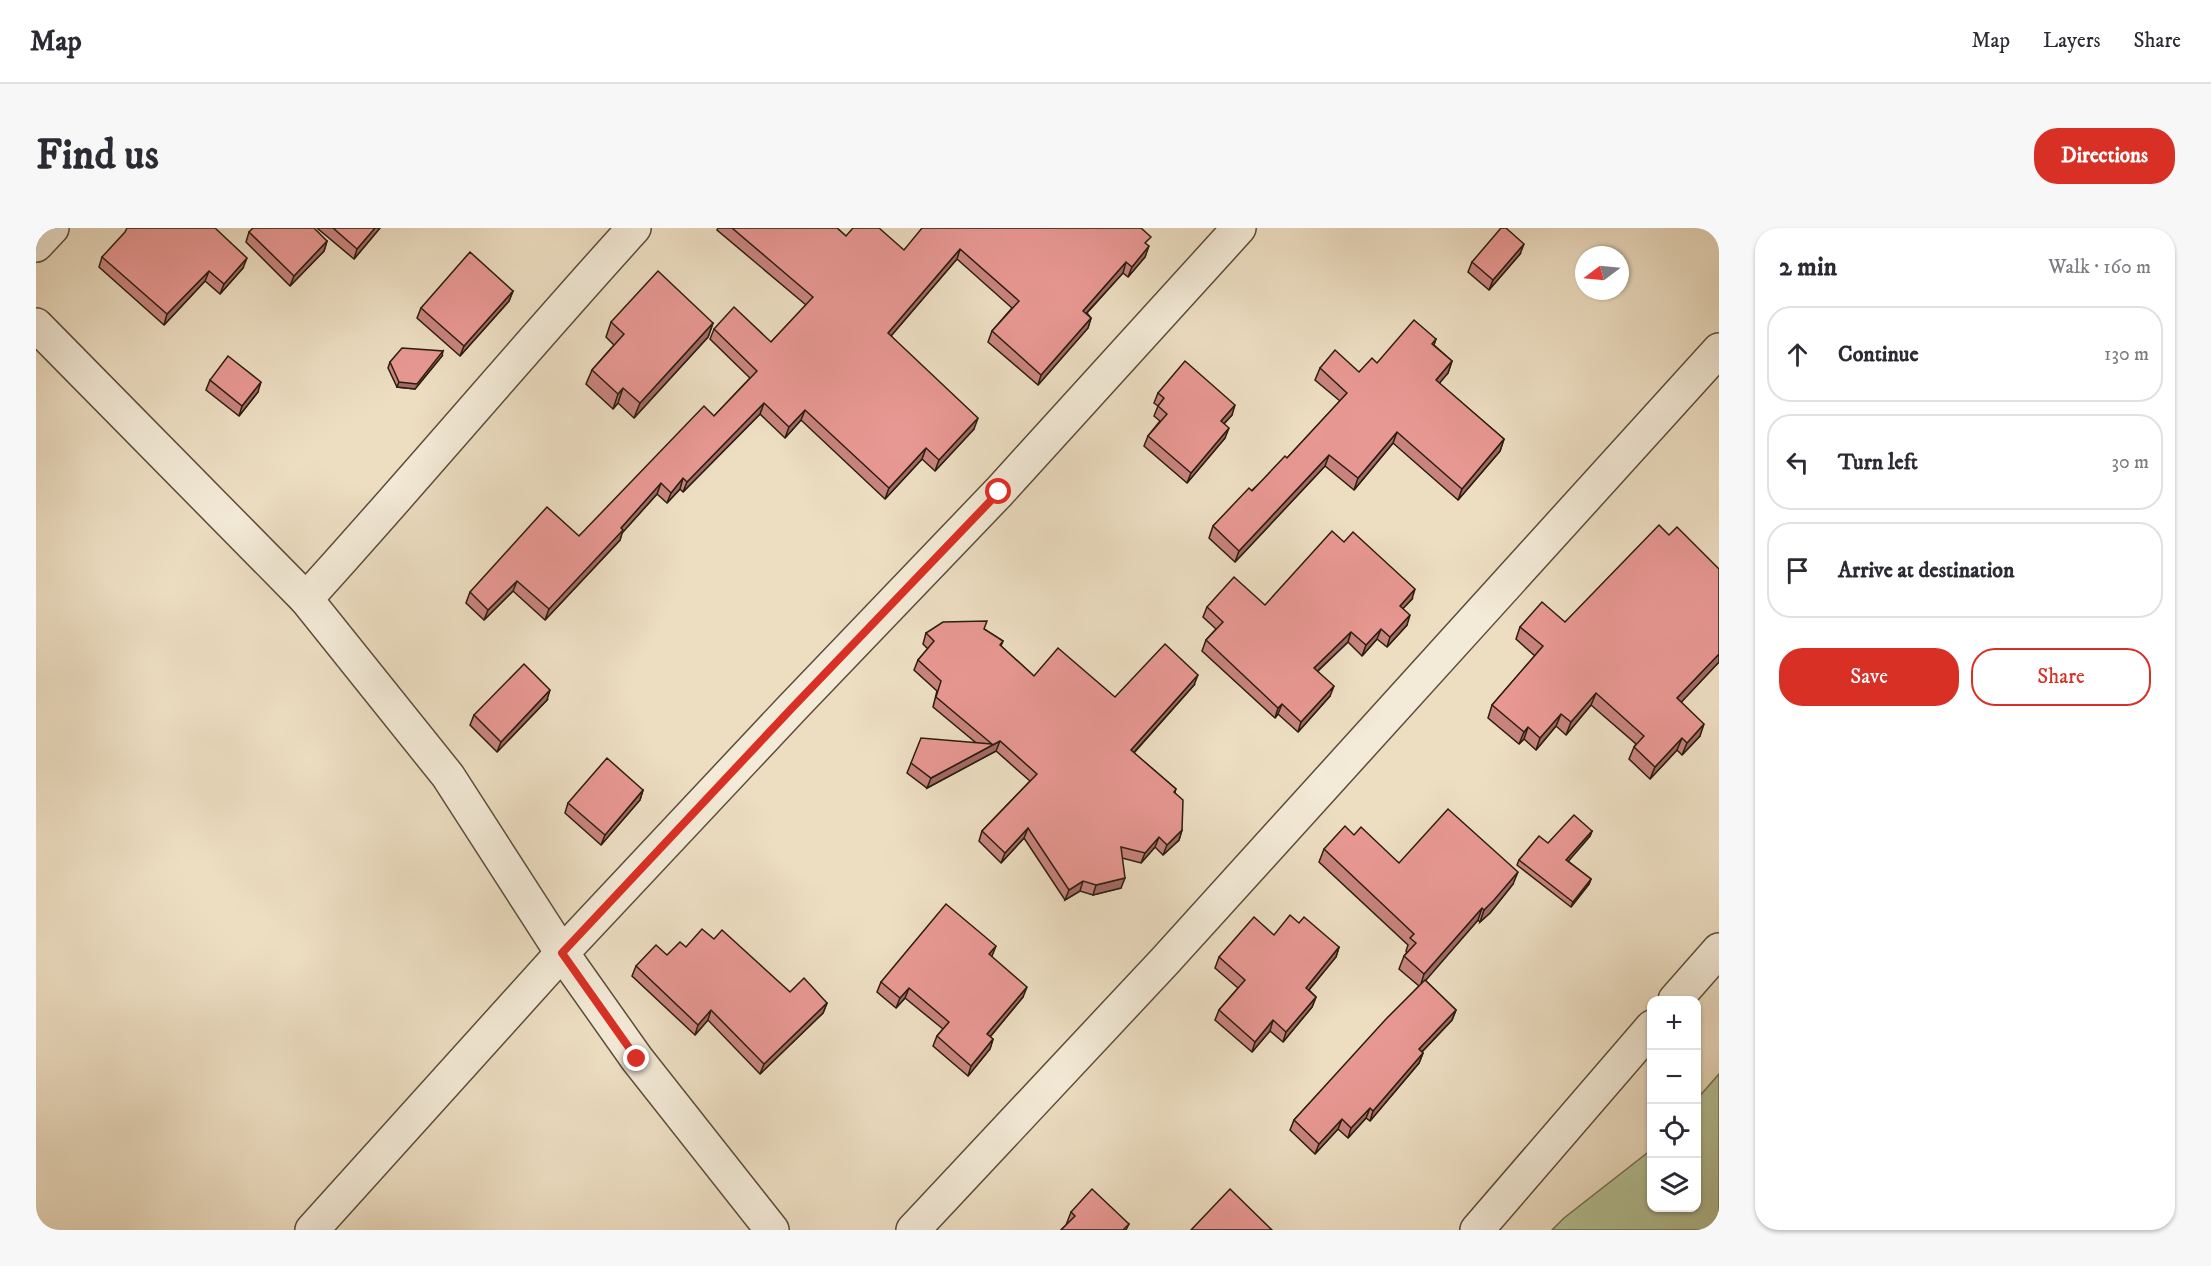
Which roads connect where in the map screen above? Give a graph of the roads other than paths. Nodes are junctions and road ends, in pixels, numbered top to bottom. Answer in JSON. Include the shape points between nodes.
{"nodes":[{"id":1,"x":52,"y":228,"type":"edge"},
{"id":2,"x":634,"y":228,"type":"edge"},
{"id":3,"x":1239,"y":228,"type":"edge"},
{"id":4,"x":36,"y":246,"type":"edge"},
{"id":5,"x":36,"y":326,"type":"edge"},
{"id":6,"x":1719,"y":350,"type":"edge"},
{"id":7,"x":306,"y":600,"type":"junction"},
{"id":8,"x":1719,"y":950,"type":"edge"},
{"id":9,"x":562,"y":953,"type":"junction"},
{"id":10,"x":1679,"y":996,"type":"edge"},
{"id":11,"x":1647,"y":1033,"type":"edge"},
{"id":12,"x":312,"y":1230,"type":"edge"},
{"id":13,"x":772,"y":1230,"type":"edge"},
{"id":14,"x":913,"y":1230,"type":"edge"},
{"id":15,"x":1477,"y":1230,"type":"edge"}],
"edges":[{"from":1,"to":4,"type":"street"},
{"from":2,"to":7,"type":"street"},
{"from":3,"to":9,"type":"street","via":[[999,492]]},
{"from":5,"to":7,"type":"street"},
{"from":6,"to":14,"type":"street","via":[[1164,962]]},
{"from":7,"to":9,"type":"street","via":[[448,776]]},
{"from":8,"to":10,"type":"street"},
{"from":9,"to":12,"type":"street"},
{"from":9,"to":13,"type":"street","via":[[637,1059]]},
{"from":11,"to":15,"type":"street"}]}
